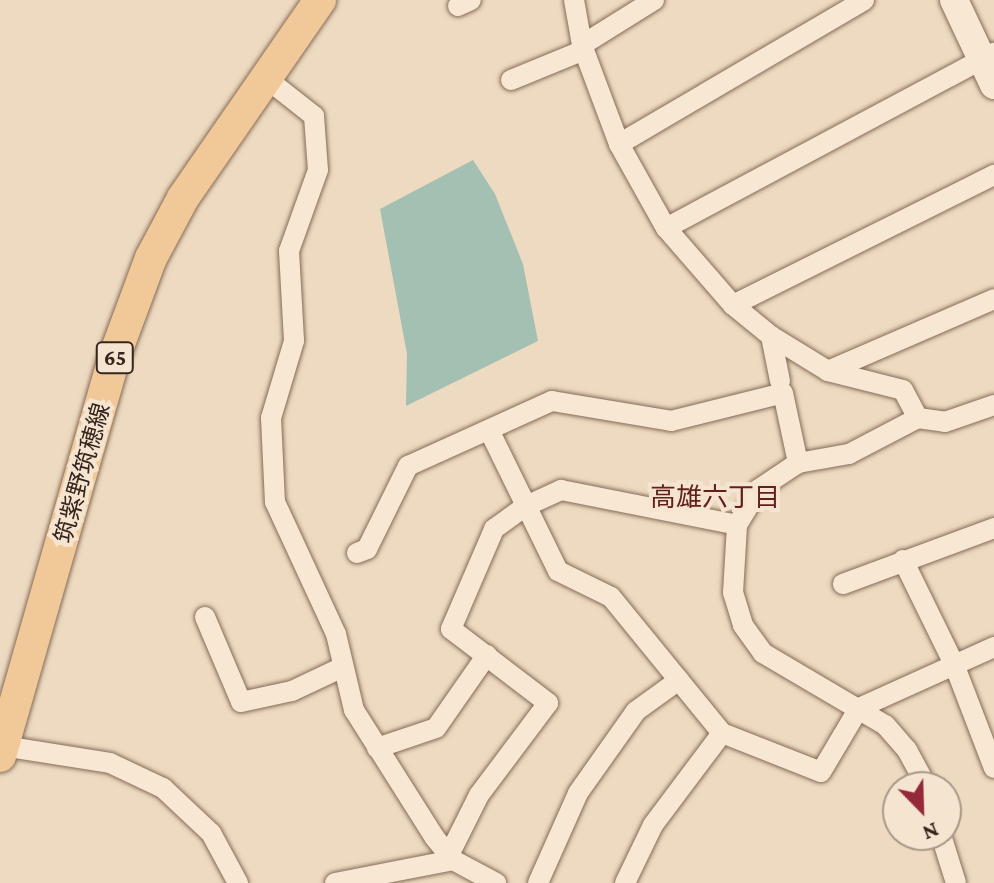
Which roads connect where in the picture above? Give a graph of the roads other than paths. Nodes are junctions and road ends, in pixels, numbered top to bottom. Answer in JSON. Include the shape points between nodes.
{"nodes":[{"id":1,"x":320,"y":0,"type":"edge"},
{"id":2,"x":574,"y":0,"type":"edge"},
{"id":3,"x":654,"y":0,"type":"edge"},
{"id":4,"x":864,"y":0,"type":"edge"},
{"id":5,"x":954,"y":0,"type":"edge"},
{"id":6,"x":583,"y":48,"type":"junction"},
{"id":7,"x":988,"y":55,"type":"edge"},
{"id":8,"x":267,"y":79,"type":"junction"},
{"id":9,"x":511,"y":80,"type":"dead end"},
{"id":10,"x":994,"y":85,"type":"edge"},
{"id":11,"x":619,"y":144,"type":"junction"},
{"id":12,"x":994,"y":175,"type":"edge"},
{"id":13,"x":666,"y":228,"type":"junction"},
{"id":14,"x":994,"y":299,"type":"edge"},
{"id":15,"x":733,"y":305,"type":"junction"},
{"id":16,"x":771,"y":336,"type":"junction"},
{"id":17,"x":828,"y":371,"type":"junction"},
{"id":18,"x":780,"y":381,"type":"dead end"},
{"id":19,"x":994,"y":405,"type":"edge"},
{"id":20,"x":918,"y":418,"type":"junction"},
{"id":21,"x":489,"y":430,"type":"junction"},
{"id":22,"x":798,"y":463,"type":"junction"},
{"id":23,"x":524,"y":507,"type":"junction"},
{"id":24,"x":737,"y":525,"type":"junction"},
{"id":25,"x":994,"y":528,"type":"edge"},
{"id":26,"x":357,"y":553,"type":"dead end"},
{"id":27,"x":903,"y":560,"type":"junction"},
{"id":28,"x":843,"y":584,"type":"dead end"},
{"id":29,"x":205,"y":617,"type":"dead end"},
{"id":30,"x":994,"y":647,"type":"edge"},
{"id":31,"x":487,"y":655,"type":"junction"},
{"id":32,"x":954,"y":664,"type":"junction"},
{"id":33,"x":343,"y":667,"type":"junction"},
{"id":34,"x":679,"y":680,"type":"junction"},
{"id":35,"x":859,"y":708,"type":"junction"},
{"id":36,"x":722,"y":733,"type":"junction"},
{"id":37,"x":377,"y":748,"type":"junction"},
{"id":38,"x":2,"y":751,"type":"edge"},
{"id":39,"x":994,"y":768,"type":"edge"},
{"id":40,"x":917,"y":771,"type":"edge"},
{"id":41,"x":946,"y":851,"type":"edge"},
{"id":42,"x":451,"y":858,"type":"junction"},
{"id":43,"x":365,"y":880,"type":"edge"},
{"id":44,"x":238,"y":883,"type":"edge"},
{"id":45,"x":335,"y":883,"type":"edge"},
{"id":46,"x":496,"y":883,"type":"edge"},
{"id":47,"x":538,"y":883,"type":"edge"},
{"id":48,"x":625,"y":883,"type":"edge"},
{"id":49,"x":956,"y":883,"type":"edge"}],
"edges":[{"from":1,"to":8,"type":"main road","name":"筑紫野筑穂線","number":"65"},
{"from":2,"to":6,"type":"street"},
{"from":3,"to":6,"type":"street"},
{"from":4,"to":11,"type":"street"},
{"from":5,"to":7,"type":"street"},
{"from":6,"to":9,"type":"street"},
{"from":6,"to":11,"type":"street"},
{"from":7,"to":10,"type":"street"},
{"from":7,"to":13,"type":"street"},
{"from":8,"to":33,"type":"street","via":[[314,116],[318,170],[289,251],[294,341],[271,418],[275,502],[336,634]]},
{"from":8,"to":38,"type":"main road","name":"筑紫野筑穂線","number":"65","via":[[183,198],[131,306]]},
{"from":11,"to":13,"type":"street"},
{"from":12,"to":15,"type":"street"},
{"from":13,"to":15,"type":"street"},
{"from":14,"to":17,"type":"street"},
{"from":15,"to":16,"type":"street"},
{"from":16,"to":17,"type":"street"},
{"from":16,"to":18,"type":"street"},
{"from":17,"to":20,"type":"street","via":[[903,390]]},
{"from":19,"to":20,"type":"street","via":[[945,422]]},
{"from":20,"to":22,"type":"street","via":[[849,454]]},
{"from":21,"to":22,"type":"street","via":[[552,401],[671,421],[783,393]]},
{"from":21,"to":23,"type":"street"},
{"from":21,"to":26,"type":"street","via":[[408,466],[367,549]]},
{"from":22,"to":24,"type":"street","via":[[759,489]]},
{"from":23,"to":24,"type":"street","via":[[561,490]]},
{"from":23,"to":31,"type":"street","via":[[494,529],[451,629]]},
{"from":23,"to":34,"type":"street","via":[[558,571],[611,597]]},
{"from":24,"to":35,"type":"street","via":[[732,580],[743,625],[763,653]]},
{"from":25,"to":27,"type":"street"},
{"from":27,"to":28,"type":"street"},
{"from":27,"to":32,"type":"street"},
{"from":29,"to":33,"type":"street","via":[[241,702],[292,691]]},
{"from":30,"to":32,"type":"street"},
{"from":31,"to":37,"type":"street","via":[[436,728]]},
{"from":31,"to":42,"type":"street","via":[[548,703],[479,795]]},
{"from":32,"to":35,"type":"street"},
{"from":32,"to":39,"type":"street"},
{"from":33,"to":37,"type":"street","via":[[354,710]]},
{"from":34,"to":36,"type":"street"},
{"from":34,"to":47,"type":"street","via":[[636,711],[578,793]]},
{"from":35,"to":36,"type":"street","via":[[821,772]]},
{"from":35,"to":40,"type":"street","via":[[891,731]]},
{"from":36,"to":48,"type":"street","via":[[653,825]]},
{"from":37,"to":42,"type":"street"},
{"from":38,"to":44,"type":"street","via":[[110,763],[163,788],[211,833]]},
{"from":41,"to":49,"type":"street"},
{"from":42,"to":43,"type":"street"},
{"from":42,"to":46,"type":"street"},
{"from":43,"to":45,"type":"street"}]}
